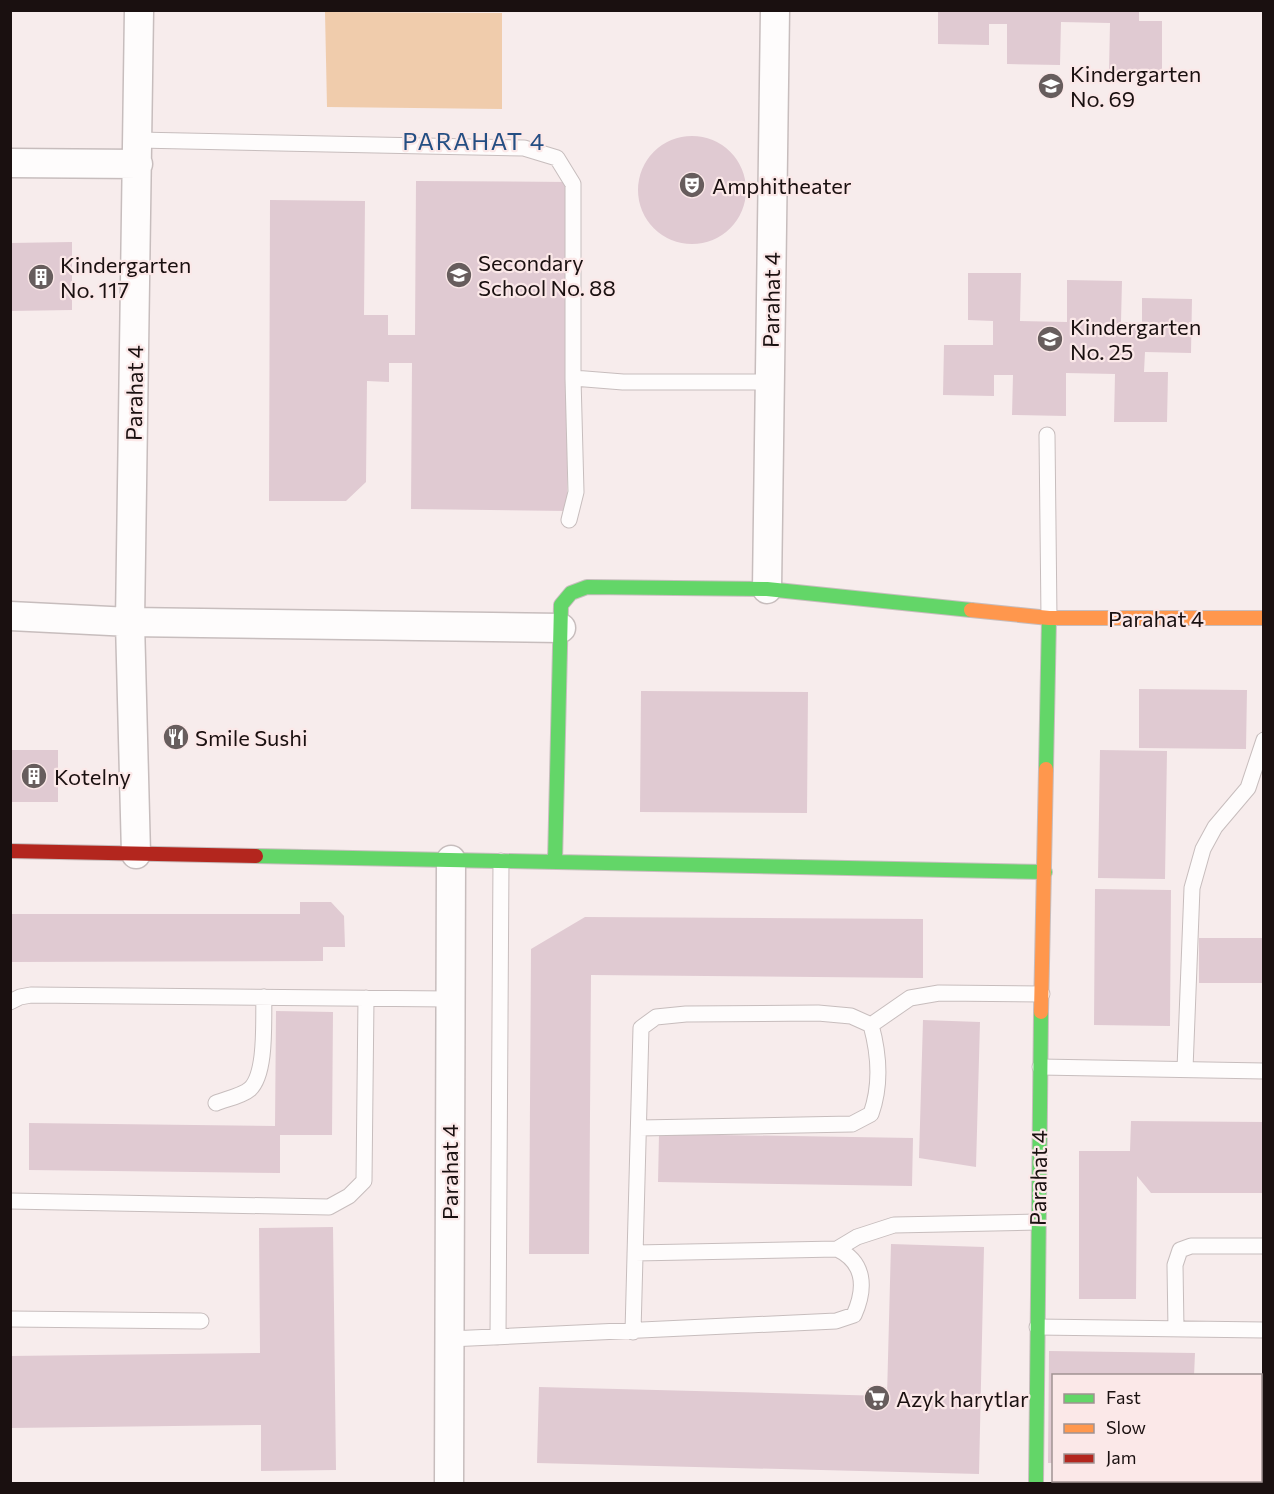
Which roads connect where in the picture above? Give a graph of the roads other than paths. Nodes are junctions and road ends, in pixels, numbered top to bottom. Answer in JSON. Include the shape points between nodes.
{"nodes":[{"id":1,"x":139,"y":10,"type":"edge"},
{"id":2,"x":775,"y":10,"type":"edge"},
{"id":3,"x":138,"y":152,"type":"junction"},
{"id":4,"x":10,"y":163,"type":"edge"},
{"id":5,"x":573,"y":378,"type":"junction"},
{"id":6,"x":770,"y":382,"type":"junction"},
{"id":7,"x":1047,"y":435,"type":"dead end"},
{"id":8,"x":569,"y":520,"type":"dead end"},
{"id":9,"x":767,"y":589,"type":"junction"},
{"id":10,"x":10,"y":616,"type":"edge"},
{"id":11,"x":1049,"y":618,"type":"junction"},
{"id":12,"x":1263,"y":618,"type":"edge"},
{"id":13,"x":130,"y":622,"type":"junction"},
{"id":14,"x":561,"y":628,"type":"junction"},
{"id":15,"x":1263,"y":740,"type":"edge"},
{"id":16,"x":10,"y":851,"type":"edge"},
{"id":17,"x":136,"y":854,"type":"junction"},
{"id":18,"x":451,"y":860,"type":"junction"},
{"id":19,"x":501,"y":861,"type":"junction"},
{"id":20,"x":555,"y":862,"type":"junction"},
{"id":21,"x":1045,"y":872,"type":"junction"},
{"id":22,"x":1042,"y":994,"type":"junction"},
{"id":23,"x":264,"y":997,"type":"junction"},
{"id":24,"x":366,"y":998,"type":"junction"},
{"id":25,"x":450,"y":999,"type":"junction"},
{"id":26,"x":10,"y":1002,"type":"edge"},
{"id":27,"x":871,"y":1025,"type":"junction"},
{"id":28,"x":1040,"y":1067,"type":"junction"},
{"id":29,"x":1185,"y":1069,"type":"junction"},
{"id":30,"x":1263,"y":1071,"type":"edge"},
{"id":31,"x":216,"y":1103,"type":"dead end"},
{"id":32,"x":639,"y":1128,"type":"junction"},
{"id":33,"x":10,"y":1201,"type":"edge"},
{"id":34,"x":1038,"y":1222,"type":"junction"},
{"id":35,"x":1263,"y":1246,"type":"edge"},
{"id":36,"x":837,"y":1249,"type":"junction"},
{"id":37,"x":635,"y":1253,"type":"junction"},
{"id":38,"x":10,"y":1319,"type":"edge"},
{"id":39,"x":201,"y":1321,"type":"dead end"},
{"id":40,"x":1037,"y":1327,"type":"junction"},
{"id":41,"x":1176,"y":1329,"type":"junction"},
{"id":42,"x":1263,"y":1330,"type":"edge"},
{"id":43,"x":633,"y":1332,"type":"junction"},
{"id":44,"x":498,"y":1337,"type":"junction"},
{"id":45,"x":449,"y":1339,"type":"junction"},
{"id":46,"x":449,"y":1484,"type":"edge"},
{"id":47,"x":1036,"y":1484,"type":"edge"}],
"edges":[{"from":1,"to":3,"type":"street","name":"Parahat 4"},
{"from":2,"to":6,"type":"street","name":"Parahat 4"},
{"from":3,"to":4,"type":"street"},
{"from":3,"to":5,"type":"lane","via":[[524,148],[557,158],[573,184]]},
{"from":3,"to":13,"type":"street","name":"Parahat 4"},
{"from":5,"to":6,"type":"lane"},
{"from":5,"to":8,"type":"lane","via":[[576,492]]},
{"from":6,"to":9,"type":"street","name":"Parahat 4"},
{"from":7,"to":11,"type":"lane"},
{"from":9,"to":11,"type":"street","name":"Parahat 4"},
{"from":9,"to":14,"type":"street","name":"Parahat 4","via":[[587,587],[565,597]]},
{"from":10,"to":13,"type":"street"},
{"from":11,"to":12,"type":"street","name":"Parahat 4"},
{"from":11,"to":21,"type":"street","name":"Parahat 4"},
{"from":13,"to":14,"type":"street"},
{"from":13,"to":17,"type":"street","name":"Parahat 4"},
{"from":14,"to":20,"type":"street","name":"Parahat 4"},
{"from":15,"to":29,"type":"lane","via":[[1248,788],[1215,827],[1203,849],[1192,888]]},
{"from":16,"to":17,"type":"street"},
{"from":17,"to":18,"type":"street"},
{"from":18,"to":19,"type":"street"},
{"from":18,"to":25,"type":"street","name":"Parahat 4"},
{"from":19,"to":20,"type":"street"},
{"from":19,"to":44,"type":"lane"},
{"from":20,"to":21,"type":"street"},
{"from":21,"to":22,"type":"street","name":"Parahat 4"},
{"from":22,"to":27,"type":"lane","via":[[939,993],[910,999]]},
{"from":22,"to":28,"type":"street","name":"Parahat 4"},
{"from":23,"to":24,"type":"lane"},
{"from":23,"to":26,"type":"lane","via":[[31,995]]},
{"from":23,"to":31,"type":"lane","via":[[261,1068],[256,1080],[250,1089]]},
{"from":24,"to":25,"type":"lane"},
{"from":24,"to":33,"type":"lane","via":[[364,1181],[349,1196],[329,1207]]},
{"from":25,"to":45,"type":"street","name":"Parahat 4"},
{"from":27,"to":32,"type":"lane","via":[[876,1042],[878,1094],[871,1114],[852,1124]]},
{"from":27,"to":32,"type":"lane","via":[[851,1016],[818,1013],[656,1017],[641,1028]]},
{"from":28,"to":29,"type":"lane"},
{"from":28,"to":34,"type":"street","name":"Parahat 4"},
{"from":29,"to":30,"type":"lane"},
{"from":32,"to":37,"type":"lane"},
{"from":34,"to":36,"type":"lane","via":[[894,1225]]},
{"from":34,"to":40,"type":"street","name":"Parahat 4"},
{"from":35,"to":41,"type":"lane","via":[[1191,1246],[1180,1250],[1175,1264]]},
{"from":36,"to":37,"type":"lane"},
{"from":36,"to":43,"type":"lane","via":[[850,1255],[859,1268],[860,1301],[854,1315],[836,1322]]},
{"from":37,"to":43,"type":"lane"},
{"from":38,"to":39,"type":"lane"},
{"from":40,"to":41,"type":"lane"},
{"from":40,"to":47,"type":"street","name":"Parahat 4"},
{"from":41,"to":42,"type":"lane"},
{"from":43,"to":44,"type":"lane"},
{"from":44,"to":45,"type":"lane"},
{"from":45,"to":46,"type":"street","name":"Parahat 4"}]}
